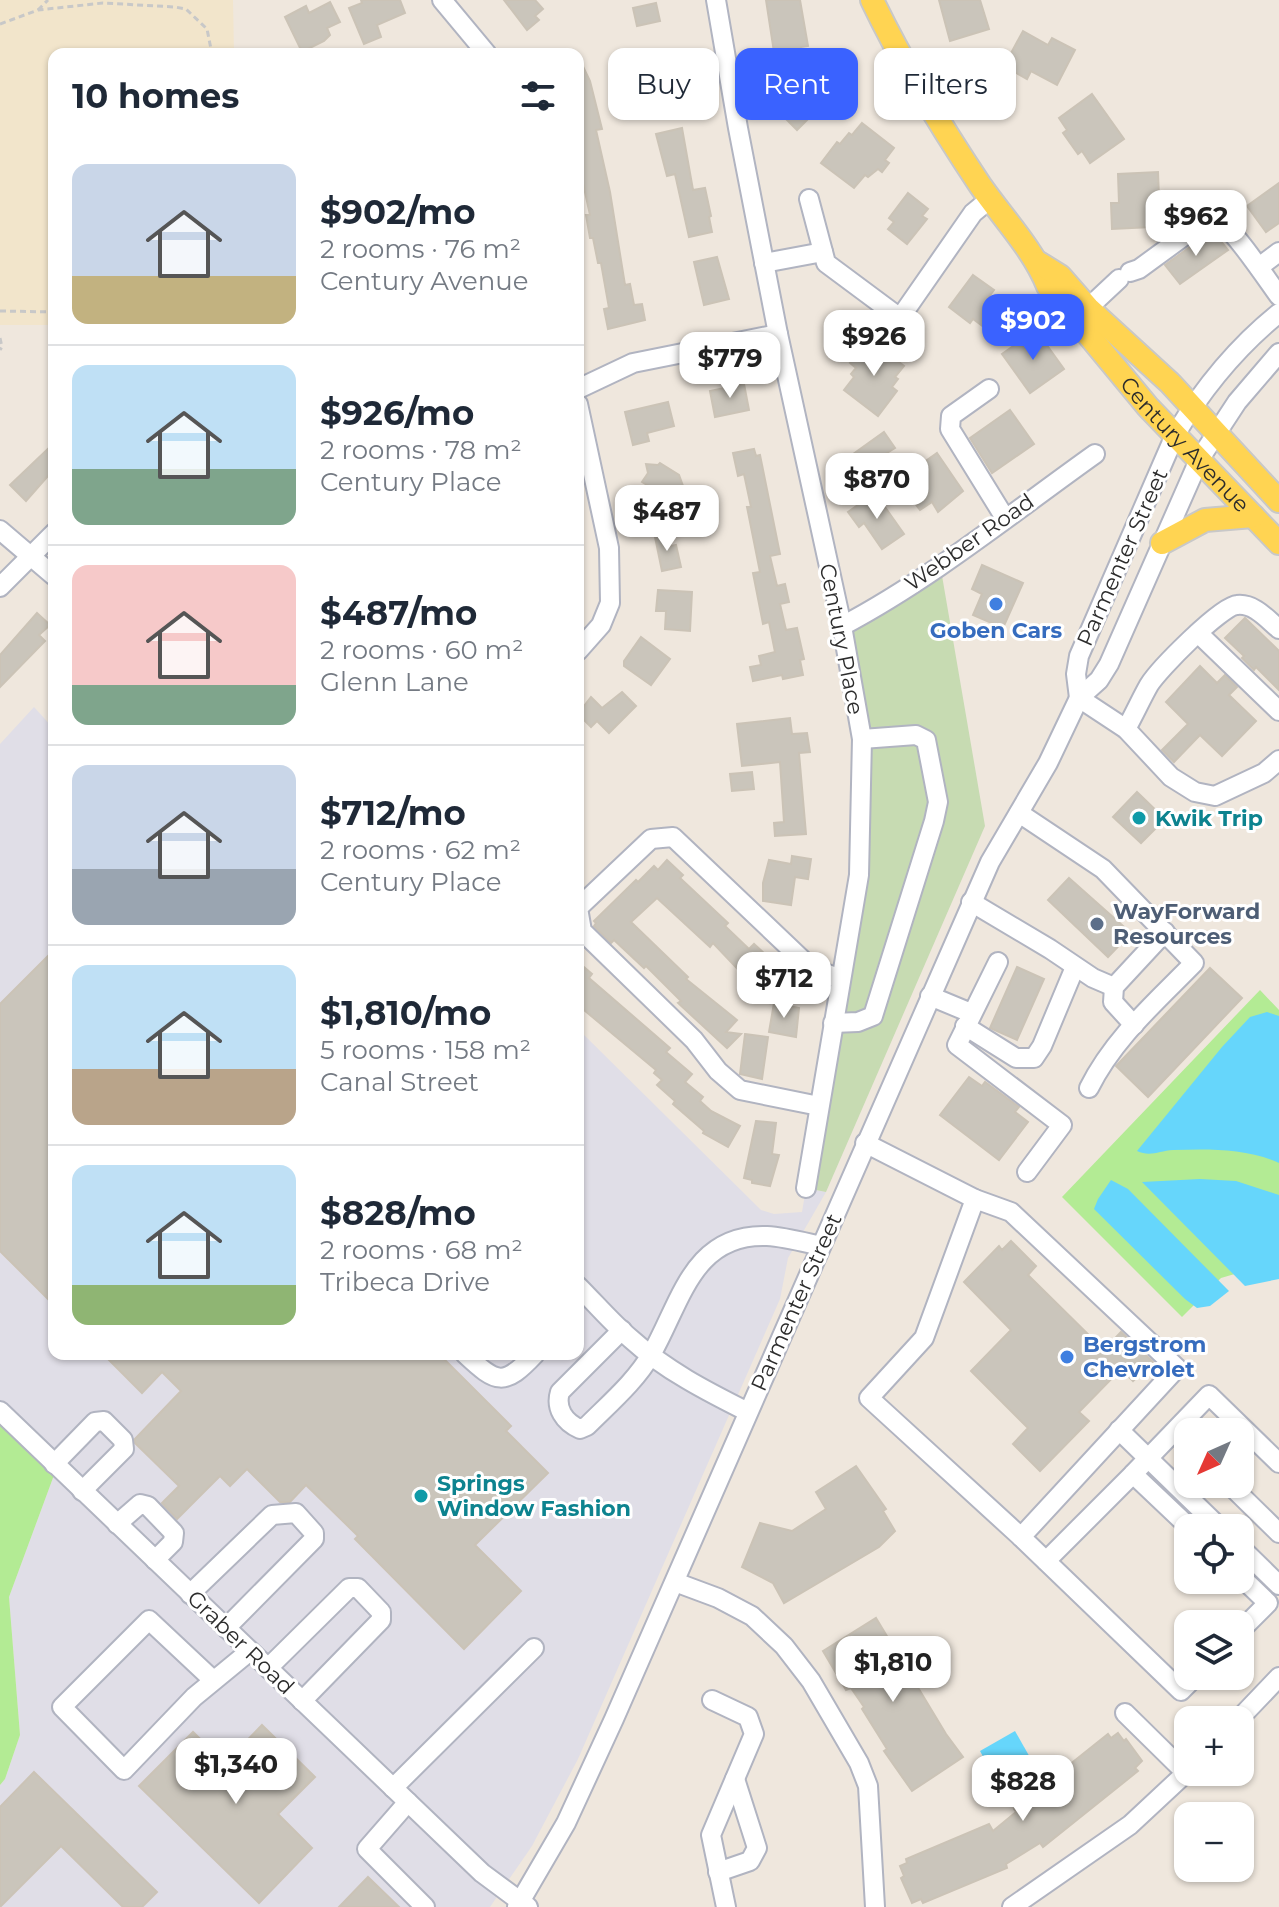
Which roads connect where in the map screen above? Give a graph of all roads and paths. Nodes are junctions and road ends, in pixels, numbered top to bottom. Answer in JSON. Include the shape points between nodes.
{"nodes":[{"id":1,"x":48,"y":0,"type":"edge"},
{"id":2,"x":442,"y":0,"type":"edge"},
{"id":3,"x":716,"y":0,"type":"edge"},
{"id":4,"x":872,"y":0,"type":"edge"},
{"id":5,"x":38,"y":10,"type":"junction"},
{"id":6,"x":0,"y":24,"type":"edge"},
{"id":7,"x":211,"y":48,"type":"edge"},
{"id":8,"x":480,"y":48,"type":"edge"},
{"id":9,"x":809,"y":199,"type":"dead end"},
{"id":10,"x":990,"y":199,"type":"junction"},
{"id":11,"x":823,"y":252,"type":"junction"},
{"id":12,"x":1279,"y":252,"type":"edge"},
{"id":13,"x":764,"y":263,"type":"junction"},
{"id":14,"x":1039,"y":263,"type":"junction"},
{"id":15,"x":1259,"y":267,"type":"junction"},
{"id":16,"x":1276,"y":286,"type":"edge"},
{"id":17,"x":1088,"y":308,"type":"junction"},
{"id":18,"x":0,"y":311,"type":"edge"},
{"id":19,"x":48,"y":312,"type":"edge"},
{"id":20,"x":1279,"y":313,"type":"edge"},
{"id":21,"x":778,"y":334,"type":"junction"},
{"id":22,"x":0,"y":338,"type":"edge"},
{"id":23,"x":0,"y":350,"type":"edge"},
{"id":24,"x":1279,"y":353,"type":"edge"},
{"id":25,"x":584,"y":386,"type":"edge"},
{"id":26,"x":989,"y":389,"type":"dead end"},
{"id":27,"x":1192,"y":406,"type":"junction"},
{"id":28,"x":1216,"y":432,"type":"junction"},
{"id":29,"x":584,"y":433,"type":"edge"},
{"id":30,"x":1175,"y":435,"type":"junction"},
{"id":31,"x":1095,"y":454,"type":"dead end"},
{"id":32,"x":1199,"y":460,"type":"junction"},
{"id":33,"x":1279,"y":501,"type":"edge"},
{"id":34,"x":1253,"y":516,"type":"junction"},
{"id":35,"x":1005,"y":518,"type":"junction"},
{"id":36,"x":0,"y":530,"type":"edge"},
{"id":37,"x":48,"y":539,"type":"edge"},
{"id":38,"x":1162,"y":543,"type":"junction"},
{"id":39,"x":1279,"y":543,"type":"edge"},
{"id":40,"x":31,"y":555,"type":"junction"},
{"id":41,"x":48,"y":571,"type":"edge"},
{"id":42,"x":0,"y":587,"type":"edge"},
{"id":43,"x":842,"y":626,"type":"junction"},
{"id":44,"x":1279,"y":629,"type":"edge"},
{"id":45,"x":1198,"y":633,"type":"junction"},
{"id":46,"x":584,"y":644,"type":"edge"},
{"id":47,"x":1079,"y":698,"type":"junction"},
{"id":48,"x":1279,"y":711,"type":"edge"},
{"id":49,"x":1126,"y":729,"type":"junction"},
{"id":50,"x":862,"y":739,"type":"junction"},
{"id":51,"x":1279,"y":760,"type":"edge"},
{"id":52,"x":1019,"y":813,"type":"junction"},
{"id":53,"x":584,"y":902,"type":"edge"},
{"id":54,"x":971,"y":902,"type":"junction"},
{"id":55,"x":1165,"y":932,"type":"junction"},
{"id":56,"x":584,"y":933,"type":"edge"},
{"id":57,"x":998,"y":962,"type":"dead end"},
{"id":58,"x":1075,"y":967,"type":"junction"},
{"id":59,"x":841,"y":979,"type":"junction"},
{"id":60,"x":1114,"y":987,"type":"junction"},
{"id":61,"x":930,"y":996,"type":"junction"},
{"id":62,"x":968,"y":1020,"type":"junction"},
{"id":63,"x":833,"y":1023,"type":"junction"},
{"id":64,"x":1134,"y":1025,"type":"junction"},
{"id":65,"x":1089,"y":1088,"type":"dead end"},
{"id":66,"x":819,"y":1106,"type":"junction"},
{"id":67,"x":865,"y":1143,"type":"junction"},
{"id":68,"x":1027,"y":1172,"type":"dead end"},
{"id":69,"x":806,"y":1188,"type":"dead end"},
{"id":70,"x":975,"y":1199,"type":"junction"},
{"id":71,"x":821,"y":1246,"type":"junction"},
{"id":72,"x":584,"y":1299,"type":"edge"},
{"id":73,"x":622,"y":1330,"type":"junction"},
{"id":74,"x":651,"y":1354,"type":"junction"},
{"id":75,"x":472,"y":1360,"type":"edge"},
{"id":76,"x":529,"y":1360,"type":"edge"},
{"id":77,"x":0,"y":1411,"type":"edge"},
{"id":78,"x":748,"y":1412,"type":"junction"},
{"id":79,"x":1187,"y":1418,"type":"edge"},
{"id":80,"x":1233,"y":1418,"type":"edge"},
{"id":81,"x":1119,"y":1430,"type":"junction"},
{"id":82,"x":1174,"y":1431,"type":"edge"},
{"id":83,"x":1254,"y":1439,"type":"edge"},
{"id":84,"x":1148,"y":1458,"type":"junction"},
{"id":85,"x":1279,"y":1463,"type":"edge"},
{"id":86,"x":54,"y":1464,"type":"junction"},
{"id":87,"x":1133,"y":1474,"type":"junction"},
{"id":88,"x":82,"y":1491,"type":"junction"},
{"id":89,"x":1243,"y":1498,"type":"edge"},
{"id":90,"x":1175,"y":1514,"type":"edge"},
{"id":91,"x":1206,"y":1514,"type":"edge"},
{"id":92,"x":117,"y":1524,"type":"junction"},
{"id":93,"x":1279,"y":1533,"type":"edge"},
{"id":94,"x":1021,"y":1537,"type":"junction"},
{"id":95,"x":155,"y":1560,"type":"junction"},
{"id":96,"x":1046,"y":1561,"type":"junction"},
{"id":97,"x":1254,"y":1561,"type":"edge"},
{"id":98,"x":675,"y":1582,"type":"junction"},
{"id":99,"x":1279,"y":1585,"type":"edge"},
{"id":100,"x":1254,"y":1590,"type":"edge"},
{"id":101,"x":190,"y":1594,"type":"junction"},
{"id":102,"x":1254,"y":1617,"type":"edge"},
{"id":103,"x":226,"y":1628,"type":"junction"},
{"id":104,"x":534,"y":1648,"type":"dead end"},
{"id":105,"x":250,"y":1651,"type":"junction"},
{"id":106,"x":268,"y":1668,"type":"junction"},
{"id":107,"x":1279,"y":1677,"type":"edge"},
{"id":108,"x":213,"y":1680,"type":"junction"},
{"id":109,"x":1174,"y":1684,"type":"edge"},
{"id":110,"x":712,"y":1700,"type":"dead end"},
{"id":111,"x":302,"y":1701,"type":"junction"},
{"id":112,"x":1251,"y":1706,"type":"edge"},
{"id":113,"x":1125,"y":1713,"type":"dead end"},
{"id":114,"x":1174,"y":1760,"type":"edge"},
{"id":115,"x":735,"y":1779,"type":"junction"},
{"id":116,"x":1174,"y":1784,"type":"edge"},
{"id":117,"x":393,"y":1788,"type":"junction"},
{"id":118,"x":408,"y":1802,"type":"junction"},
{"id":119,"x":718,"y":1872,"type":"junction"},
{"id":120,"x":522,"y":1905,"type":"edge"},
{"id":121,"x":425,"y":1907,"type":"edge"},
{"id":122,"x":726,"y":1907,"type":"edge"},
{"id":123,"x":875,"y":1907,"type":"edge"},
{"id":124,"x":1012,"y":1907,"type":"edge"}],
"edges":[{"from":1,"to":5,"type":"path"},
{"from":2,"to":8,"type":"street"},
{"from":3,"to":13,"type":"street","name":"Century Place"},
{"from":4,"to":10,"type":"main road","name":"Century Avenue","via":[[935,116]]},
{"from":5,"to":6,"type":"path"},
{"from":5,"to":7,"type":"path","via":[[103,3],[186,9],[207,29]]},
{"from":9,"to":11,"type":"street"},
{"from":10,"to":11,"type":"street","via":[[973,213],[900,318],[826,263]]},
{"from":10,"to":14,"type":"main road","name":"Century Avenue"},
{"from":11,"to":13,"type":"street"},
{"from":12,"to":15,"type":"street"},
{"from":13,"to":21,"type":"street","name":"Century Place"},
{"from":14,"to":17,"type":"main road","name":"Century Avenue","via":[[1060,276]]},
{"from":14,"to":30,"type":"main road","name":"Century Avenue","via":[[1048,286]]},
{"from":15,"to":16,"type":"street"},
{"from":15,"to":17,"type":"street","via":[[1223,224],[1210,220],[1124,276]]},
{"from":17,"to":27,"type":"main road","name":"Century Avenue"},
{"from":18,"to":19,"type":"path"},
{"from":20,"to":27,"type":"street","name":"Parmenter Street"},
{"from":21,"to":25,"type":"street","via":[[633,363]]},
{"from":21,"to":43,"type":"street","name":"Century Place"},
{"from":22,"to":23,"type":"path"},
{"from":24,"to":28,"type":"street","name":"Parmenter Street"},
{"from":26,"to":35,"type":"street","via":[[951,416],[950,429]]},
{"from":27,"to":28,"type":"main road","name":"Century Avenue"},
{"from":27,"to":30,"type":"street","name":"Parmenter Street"},
{"from":28,"to":32,"type":"street","name":"Parmenter Street"},
{"from":28,"to":33,"type":"main road","name":"Century Avenue"},
{"from":29,"to":46,"type":"street","via":[[606,538],[610,603],[601,625]]},
{"from":30,"to":32,"type":"main road","name":"Century Avenue"},
{"from":30,"to":47,"type":"street","name":"Parmenter Street","via":[[1079,656]]},
{"from":31,"to":35,"type":"street","name":"Webber Road"},
{"from":32,"to":34,"type":"main road","name":"Century Avenue"},
{"from":32,"to":38,"type":"street","name":"Parmenter Street"},
{"from":34,"to":38,"type":"main road","via":[[1205,520]]},
{"from":34,"to":39,"type":"main road","name":"Century Avenue"},
{"from":35,"to":43,"type":"street","name":"Webber Road"},
{"from":36,"to":40,"type":"street"},
{"from":37,"to":40,"type":"street"},
{"from":38,"to":47,"type":"street","name":"Parmenter Street","via":[[1109,664]]},
{"from":40,"to":41,"type":"street"},
{"from":40,"to":42,"type":"street"},
{"from":43,"to":50,"type":"street","name":"Century Place"},
{"from":44,"to":45,"type":"street","via":[[1259,611],[1238,604]]},
{"from":45,"to":48,"type":"street"},
{"from":45,"to":49,"type":"street","via":[[1150,683]]},
{"from":47,"to":49,"type":"street"},
{"from":47,"to":52,"type":"street","name":"Parmenter Street"},
{"from":49,"to":51,"type":"street","via":[[1171,777],[1195,792],[1215,796]]},
{"from":50,"to":59,"type":"street","name":"Century Place","via":[[859,875]]},
{"from":50,"to":63,"type":"street","via":[[916,735],[926,740],[938,802],[873,1016]]},
{"from":52,"to":54,"type":"street","name":"Parmenter Street"},
{"from":52,"to":55,"type":"street","via":[[1103,869]]},
{"from":53,"to":59,"type":"street","via":[[651,839],[673,837],[811,968]]},
{"from":54,"to":58,"type":"street"},
{"from":54,"to":61,"type":"street","name":"Parmenter Street"},
{"from":55,"to":60,"type":"street"},
{"from":55,"to":64,"type":"street","via":[[1194,963]]},
{"from":56,"to":66,"type":"street","via":[[740,1090]]},
{"from":57,"to":62,"type":"street"},
{"from":58,"to":60,"type":"street"},
{"from":58,"to":62,"type":"street","via":[[1034,1058],[1016,1058]]},
{"from":59,"to":63,"type":"street","name":"Century Place"},
{"from":60,"to":64,"type":"street","via":[[1113,1002]]},
{"from":61,"to":62,"type":"street"},
{"from":61,"to":67,"type":"street","name":"Parmenter Street"},
{"from":62,"to":68,"type":"street","via":[[957,1045],[1062,1125]]},
{"from":63,"to":66,"type":"street","name":"Century Place"},
{"from":64,"to":65,"type":"street","via":[[1102,1062]]},
{"from":66,"to":69,"type":"street","name":"Century Place"},
{"from":67,"to":70,"type":"street"},
{"from":67,"to":71,"type":"street","name":"Parmenter Street"},
{"from":70,"to":81,"type":"street","via":[[1011,1212],[1177,1368]]},
{"from":70,"to":94,"type":"street","via":[[924,1338],[869,1398]]},
{"from":71,"to":74,"type":"street","via":[[763,1236],[723,1244],[694,1270]]},
{"from":71,"to":78,"type":"street","name":"Parmenter Street"},
{"from":72,"to":73,"type":"street"},
{"from":73,"to":74,"type":"street"},
{"from":73,"to":74,"type":"street","via":[[560,1392],[561,1413],[574,1427],[587,1426]]},
{"from":74,"to":78,"type":"street"},
{"from":75,"to":76,"type":"street","via":[[498,1379],[509,1378]]},
{"from":77,"to":86,"type":"street","name":"Graber Road"},
{"from":78,"to":98,"type":"street","name":"Parmenter Street"},
{"from":79,"to":80,"type":"street","via":[[1209,1395]]},
{"from":81,"to":84,"type":"street"},
{"from":81,"to":94,"type":"street"},
{"from":82,"to":84,"type":"street"},
{"from":83,"to":85,"type":"street"},
{"from":84,"to":87,"type":"street"},
{"from":84,"to":91,"type":"street"},
{"from":86,"to":88,"type":"street","name":"Graber Road"},
{"from":86,"to":88,"type":"street","via":[[95,1422],[104,1421],[123,1440],[124,1449]]},
{"from":87,"to":90,"type":"street"},
{"from":87,"to":96,"type":"street"},
{"from":88,"to":92,"type":"street","name":"Graber Road"},
{"from":89,"to":93,"type":"street"},
{"from":92,"to":95,"type":"street","name":"Graber Road"},
{"from":92,"to":95,"type":"street","via":[[140,1504],[148,1506],[174,1533],[173,1542]]},
{"from":94,"to":96,"type":"street"},
{"from":95,"to":101,"type":"street","name":"Graber Road"},
{"from":96,"to":109,"type":"street"},
{"from":97,"to":99,"type":"street"},
{"from":98,"to":120,"type":"street","name":"Parmenter Street","via":[[575,1805]]},
{"from":98,"to":123,"type":"street","via":[[752,1616],[811,1681],[868,1786]]},
{"from":100,"to":102,"type":"street","via":[[1268,1603]]},
{"from":101,"to":103,"type":"street","name":"Graber Road"},
{"from":101,"to":103,"type":"street","via":[[272,1515],[296,1513],[314,1539]]},
{"from":103,"to":105,"type":"street","name":"Graber Road"},
{"from":104,"to":117,"type":"street"},
{"from":105,"to":106,"type":"street","name":"Graber Road"},
{"from":105,"to":108,"type":"street"},
{"from":106,"to":111,"type":"street","name":"Graber Road"},
{"from":106,"to":111,"type":"street","via":[[349,1588],[358,1588],[381,1612],[381,1620]]},
{"from":107,"to":112,"type":"street"},
{"from":108,"to":108,"type":"street","via":[[124,1770],[62,1707],[149,1620]]},
{"from":110,"to":115,"type":"street","via":[[748,1717],[753,1725]]},
{"from":111,"to":117,"type":"street","name":"Graber Road"},
{"from":113,"to":114,"type":"street"},
{"from":115,"to":119,"type":"street","via":[[711,1835]]},
{"from":115,"to":119,"type":"street","via":[[757,1848],[750,1861]]},
{"from":116,"to":124,"type":"street","via":[[1130,1825]]},
{"from":117,"to":118,"type":"street","name":"Graber Road"},
{"from":118,"to":120,"type":"street","name":"Graber Road"},
{"from":118,"to":121,"type":"street","via":[[367,1849]]},
{"from":119,"to":122,"type":"street"}]}
